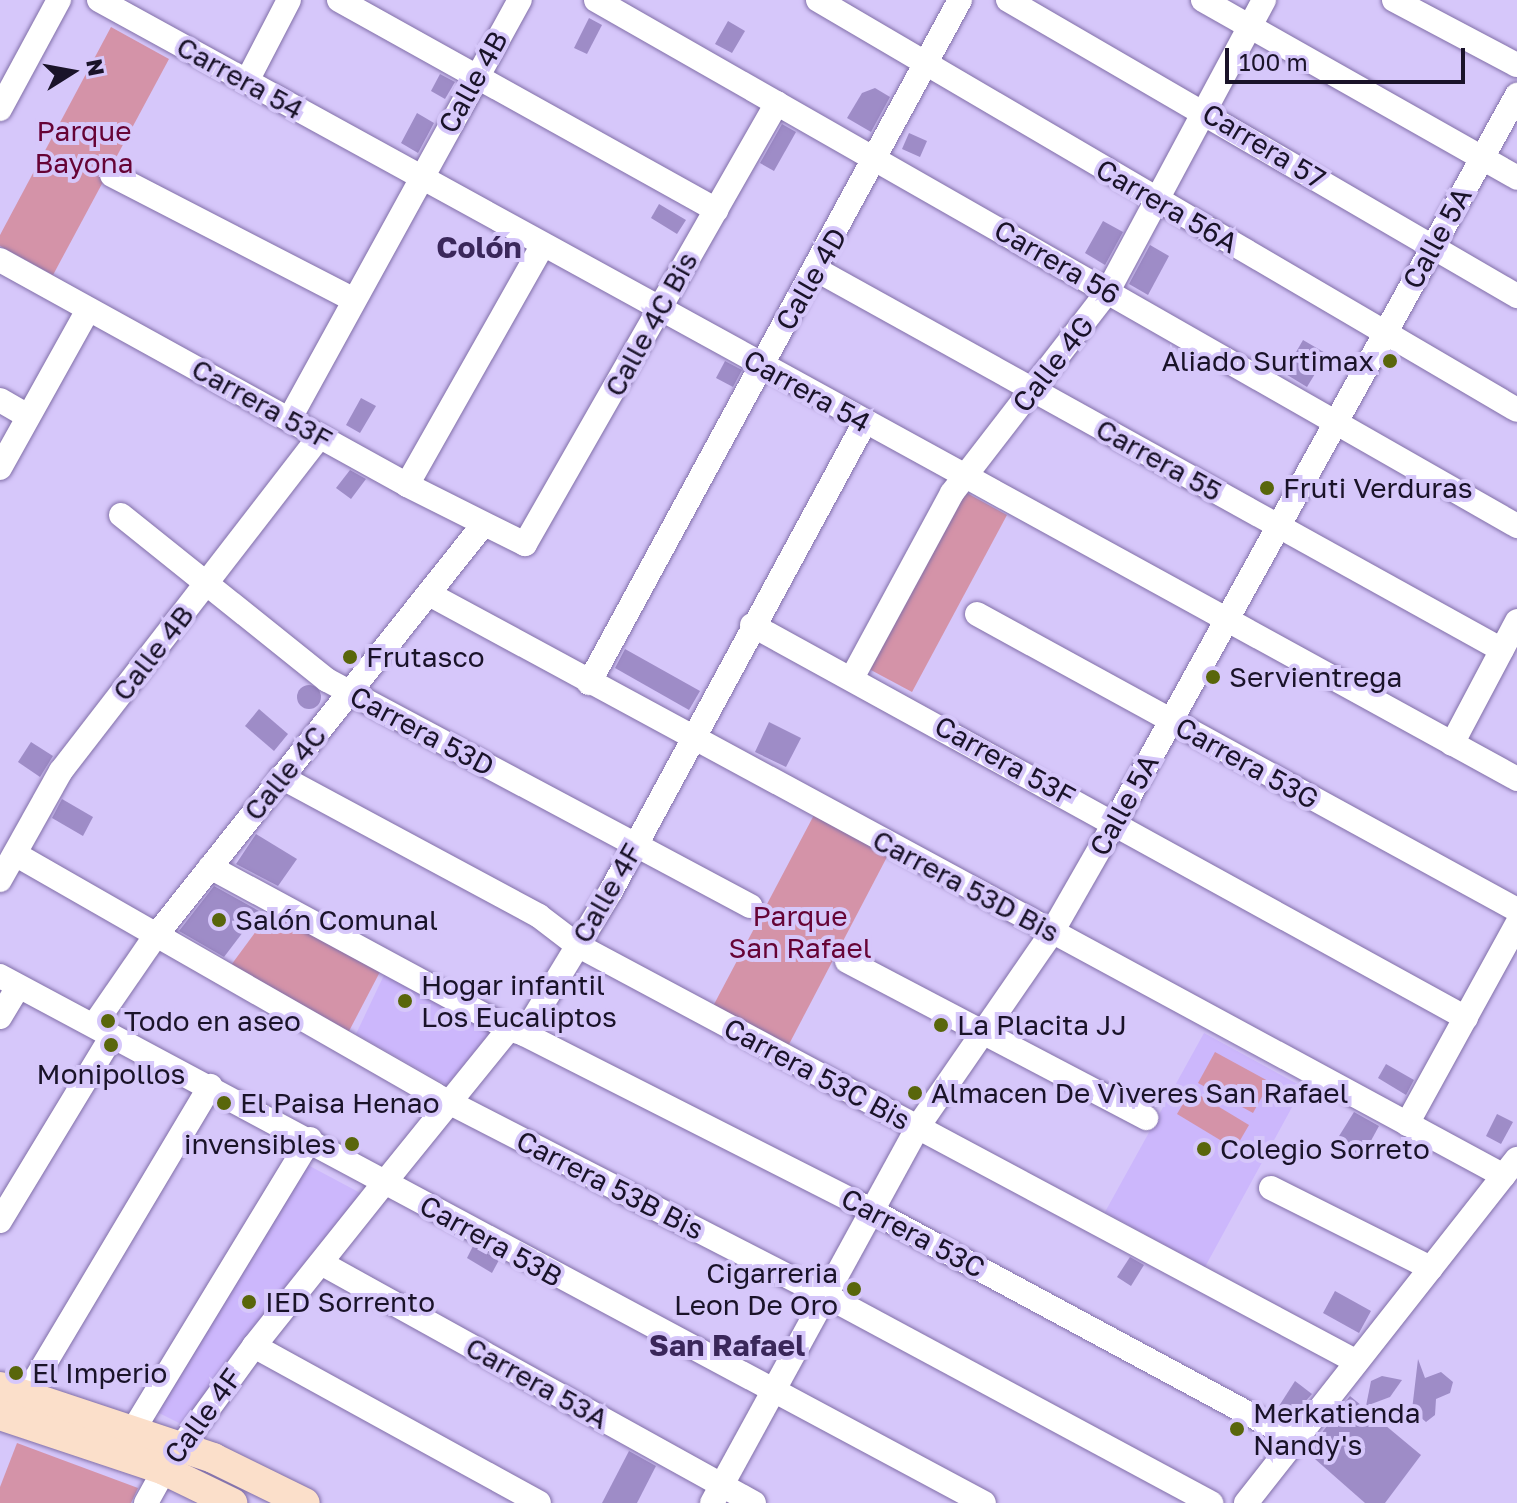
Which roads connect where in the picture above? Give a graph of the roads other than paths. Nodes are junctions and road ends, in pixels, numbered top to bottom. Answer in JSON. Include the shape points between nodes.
{"nodes":[{"id":1,"x":59,"y":0,"type":"edge"},
{"id":2,"x":99,"y":0,"type":"edge"},
{"id":3,"x":289,"y":0,"type":"edge"},
{"id":4,"x":339,"y":0,"type":"edge"},
{"id":5,"x":520,"y":0,"type":"edge"},
{"id":6,"x":596,"y":0,"type":"edge"},
{"id":7,"x":818,"y":0,"type":"edge"},
{"id":8,"x":960,"y":0,"type":"edge"},
{"id":9,"x":1008,"y":0,"type":"edge"},
{"id":10,"x":1203,"y":0,"type":"edge"},
{"id":11,"x":1264,"y":0,"type":"edge"},
{"id":12,"x":1394,"y":0,"type":"edge"},
{"id":13,"x":1248,"y":28,"type":"junction"},
{"id":14,"x":928,"y":65,"type":"junction"},
{"id":15,"x":1517,"y":65,"type":"edge"},
{"id":16,"x":476,"y":77,"type":"junction"},
{"id":17,"x":247,"y":81,"type":"junction"},
{"id":18,"x":1517,"y":95,"type":"edge"},
{"id":19,"x":777,"y":103,"type":"junction"},
{"id":20,"x":0,"y":109,"type":"edge"},
{"id":21,"x":1205,"y":111,"type":"junction"},
{"id":22,"x":1482,"y":157,"type":"junction"},
{"id":23,"x":878,"y":160,"type":"junction"},
{"id":24,"x":112,"y":175,"type":"dead end"},
{"id":25,"x":420,"y":177,"type":"junction"},
{"id":26,"x":1517,"y":178,"type":"edge"},
{"id":27,"x":1157,"y":200,"type":"junction"},
{"id":28,"x":716,"y":210,"type":"junction"},
{"id":29,"x":543,"y":245,"type":"junction"},
{"id":30,"x":1432,"y":247,"type":"junction"},
{"id":31,"x":0,"y":260,"type":"edge"},
{"id":32,"x":817,"y":270,"type":"junction"},
{"id":33,"x":1108,"y":291,"type":"junction"},
{"id":34,"x":1517,"y":296,"type":"edge"},
{"id":35,"x":354,"y":300,"type":"junction"},
{"id":36,"x":659,"y":309,"type":"junction"},
{"id":37,"x":88,"y":310,"type":"junction"},
{"id":38,"x":1384,"y":333,"type":"junction"},
{"id":39,"x":762,"y":366,"type":"junction"},
{"id":40,"x":1034,"y":390,"type":"junction"},
{"id":41,"x":0,"y":400,"type":"edge"},
{"id":42,"x":1517,"y":410,"type":"edge"},
{"id":43,"x":28,"y":416,"type":"junction"},
{"id":44,"x":290,"y":418,"type":"junction"},
{"id":45,"x":1335,"y":421,"type":"junction"},
{"id":46,"x":865,"y":422,"type":"junction"},
{"id":47,"x":320,"y":436,"type":"junction"},
{"id":48,"x":0,"y":468,"type":"edge"},
{"id":49,"x":963,"y":477,"type":"junction"},
{"id":50,"x":407,"y":485,"type":"junction"},
{"id":51,"x":121,"y":515,"type":"dead end"},
{"id":52,"x":483,"y":525,"type":"junction"},
{"id":53,"x":1277,"y":526,"type":"junction"},
{"id":54,"x":1517,"y":526,"type":"edge"},
{"id":55,"x":525,"y":544,"type":"joint"},
{"id":56,"x":206,"y":585,"type":"junction"},
{"id":57,"x":429,"y":594,"type":"junction"},
{"id":58,"x":977,"y":614,"type":"dead end"},
{"id":59,"x":1224,"y":620,"type":"junction"},
{"id":60,"x":1517,"y":621,"type":"edge"},
{"id":61,"x":752,"y":625,"type":"junction"},
{"id":62,"x":1502,"y":650,"type":"junction"},
{"id":63,"x":852,"y":678,"type":"junction"},
{"id":64,"x":589,"y":683,"type":"junction"},
{"id":65,"x":350,"y":693,"type":"junction"},
{"id":66,"x":1170,"y":721,"type":"junction"},
{"id":67,"x":690,"y":739,"type":"junction"},
{"id":68,"x":1452,"y":744,"type":"junction"},
{"id":69,"x":281,"y":777,"type":"junction"},
{"id":70,"x":1517,"y":779,"type":"edge"},
{"id":71,"x":1115,"y":822,"type":"junction"},
{"id":72,"x":634,"y":845,"type":"junction"},
{"id":73,"x":15,"y":854,"type":"junction"},
{"id":74,"x":210,"y":867,"type":"junction"},
{"id":75,"x":0,"y":880,"type":"edge"},
{"id":76,"x":750,"y":906,"type":"dead end"},
{"id":77,"x":1517,"y":910,"type":"edge"},
{"id":78,"x":1517,"y":924,"type":"edge"},
{"id":79,"x":1052,"y":932,"type":"junction"},
{"id":80,"x":154,"y":938,"type":"junction"},
{"id":81,"x":577,"y":945,"type":"junction"},
{"id":82,"x":847,"y":961,"type":"dead end"},
{"id":83,"x":9,"y":981,"type":"edge"},
{"id":84,"x":0,"y":1017,"type":"edge"},
{"id":85,"x":1466,"y":1018,"type":"junction"},
{"id":86,"x":103,"y":1030,"type":"junction"},
{"id":87,"x":517,"y":1032,"type":"junction"},
{"id":88,"x":985,"y":1033,"type":"junction"},
{"id":89,"x":210,"y":1086,"type":"junction"},
{"id":90,"x":450,"y":1102,"type":"junction"},
{"id":91,"x":1146,"y":1118,"type":"dead end"},
{"id":92,"x":1407,"y":1124,"type":"junction"},
{"id":93,"x":917,"y":1128,"type":"junction"},
{"id":94,"x":310,"y":1139,"type":"junction"},
{"id":95,"x":1510,"y":1168,"type":"edge"},
{"id":96,"x":385,"y":1182,"type":"junction"},
{"id":97,"x":1271,"y":1188,"type":"dead end"},
{"id":98,"x":869,"y":1210,"type":"junction"},
{"id":99,"x":0,"y":1221,"type":"edge"},
{"id":100,"x":321,"y":1263,"type":"junction"},
{"id":101,"x":1431,"y":1268,"type":"junction"},
{"id":102,"x":823,"y":1294,"type":"junction"},
{"id":103,"x":254,"y":1346,"type":"junction"},
{"id":104,"x":1357,"y":1362,"type":"junction"},
{"id":105,"x":13,"y":1391,"type":"edge"},
{"id":106,"x":772,"y":1394,"type":"junction"},
{"id":107,"x":0,"y":1415,"type":"edge"},
{"id":108,"x":132,"y":1432,"type":"junction"},
{"id":109,"x":1298,"y":1440,"type":"junction"},
{"id":110,"x":172,"y":1458,"type":"junction"},
{"id":111,"x":717,"y":1494,"type":"edge"},
{"id":112,"x":146,"y":1503,"type":"edge"},
{"id":113,"x":232,"y":1503,"type":"edge"},
{"id":114,"x":305,"y":1503,"type":"edge"},
{"id":115,"x":539,"y":1503,"type":"edge"},
{"id":116,"x":754,"y":1503,"type":"edge"},
{"id":117,"x":984,"y":1503,"type":"edge"},
{"id":118,"x":1211,"y":1503,"type":"edge"},
{"id":119,"x":1246,"y":1503,"type":"edge"}],
"edges":[{"from":1,"to":20,"type":"street"},
{"from":2,"to":17,"type":"street","name":"Carrera 54"},
{"from":3,"to":17,"type":"street"},
{"from":4,"to":16,"type":"street"},
{"from":5,"to":16,"type":"street","name":"Calle 4B"},
{"from":6,"to":19,"type":"street","name":"Carrera 56"},
{"from":7,"to":14,"type":"street","name":"Carrera 56A"},
{"from":8,"to":14,"type":"street","name":"Calle 4D"},
{"from":9,"to":21,"type":"street","name":"Carrera 57"},
{"from":10,"to":13,"type":"street"},
{"from":11,"to":13,"type":"street","name":"Calle 4G"},
{"from":12,"to":15,"type":"street"},
{"from":13,"to":21,"type":"street","name":"Calle 4G"},
{"from":13,"to":22,"type":"street"},
{"from":14,"to":23,"type":"street","name":"Calle 4D"},
{"from":14,"to":27,"type":"street","name":"Carrera 56A"},
{"from":16,"to":25,"type":"street","name":"Calle 4B"},
{"from":16,"to":28,"type":"street"},
{"from":17,"to":25,"type":"street","name":"Carrera 54"},
{"from":18,"to":22,"type":"street","name":"Calle 5A"},
{"from":19,"to":23,"type":"street","name":"Carrera 56"},
{"from":19,"to":28,"type":"street","name":"Calle 4C Bis"},
{"from":21,"to":27,"type":"street","name":"Calle 4G"},
{"from":21,"to":30,"type":"street","name":"Carrera 57"},
{"from":22,"to":26,"type":"street"},
{"from":22,"to":30,"type":"street","name":"Calle 5A"},
{"from":23,"to":32,"type":"street","name":"Calle 4D"},
{"from":23,"to":33,"type":"street","name":"Carrera 56"},
{"from":24,"to":35,"type":"street"},
{"from":25,"to":29,"type":"street","name":"Carrera 54"},
{"from":25,"to":35,"type":"street","name":"Calle 4B"},
{"from":27,"to":33,"type":"street","name":"Calle 4G"},
{"from":27,"to":38,"type":"street","name":"Carrera 56A"},
{"from":28,"to":36,"type":"street","name":"Calle 4C Bis"},
{"from":29,"to":36,"type":"street","name":"Carrera 54"},
{"from":29,"to":50,"type":"street"},
{"from":30,"to":34,"type":"street","name":"Carrera 57"},
{"from":30,"to":38,"type":"street","name":"Calle 5A"},
{"from":31,"to":37,"type":"street","name":"Carrera 53F"},
{"from":32,"to":39,"type":"street","name":"Calle 4D"},
{"from":32,"to":40,"type":"street","name":"Carrera 55"},
{"from":33,"to":40,"type":"street","name":"Calle 4G"},
{"from":33,"to":45,"type":"street","name":"Carrera 56"},
{"from":35,"to":44,"type":"street","name":"Calle 4B"},
{"from":36,"to":39,"type":"street","name":"Carrera 54"},
{"from":36,"to":55,"type":"street","name":"Calle 4C Bis"},
{"from":37,"to":43,"type":"street"},
{"from":37,"to":44,"type":"street","name":"Carrera 53F"},
{"from":38,"to":42,"type":"street","name":"Carrera 56A"},
{"from":38,"to":45,"type":"street","name":"Calle 5A"},
{"from":39,"to":46,"type":"street","name":"Carrera 54"},
{"from":39,"to":64,"type":"street","name":"Calle 4D"},
{"from":40,"to":49,"type":"street","name":"Calle 4G"},
{"from":40,"to":53,"type":"street","name":"Carrera 55"},
{"from":41,"to":43,"type":"street"},
{"from":43,"to":48,"type":"street"},
{"from":44,"to":47,"type":"street","name":"Carrera 53F"},
{"from":45,"to":53,"type":"street","name":"Calle 5A"},
{"from":45,"to":54,"type":"street","name":"Carrera 56"},
{"from":46,"to":49,"type":"street","name":"Carrera 54"},
{"from":46,"to":61,"type":"street","name":"Calle 4F"},
{"from":47,"to":50,"type":"street","name":"Carrera 53F"},
{"from":47,"to":56,"type":"street","name":"Calle 4B"},
{"from":49,"to":59,"type":"street","name":"Carrera 54"},
{"from":49,"to":63,"type":"street","name":"Calle 4G"},
{"from":50,"to":52,"type":"street","name":"Carrera 53F"},
{"from":51,"to":56,"type":"street","name":"Carrera 53D"},
{"from":52,"to":55,"type":"street","name":"Carrera 53F"},
{"from":52,"to":57,"type":"street","name":"Calle 4C"},
{"from":53,"to":59,"type":"street","name":"Calle 5A"},
{"from":53,"to":62,"type":"street","name":"Carrera 55"},
{"from":56,"to":65,"type":"street","name":"Carrera 53D"},
{"from":56,"to":73,"type":"street","name":"Calle 4B","via":[[61,771]]},
{"from":57,"to":64,"type":"street","name":"Carrera 53D Bis"},
{"from":57,"to":65,"type":"street","name":"Calle 4C"},
{"from":58,"to":66,"type":"street","name":"Carrera 53G"},
{"from":59,"to":66,"type":"street","name":"Calle 5A"},
{"from":59,"to":68,"type":"street","name":"Carrera 54"},
{"from":60,"to":62,"type":"street"},
{"from":61,"to":63,"type":"street","name":"Carrera 53F"},
{"from":61,"to":67,"type":"street","name":"Calle 4F"},
{"from":62,"to":68,"type":"street"},
{"from":63,"to":71,"type":"street","name":"Carrera 53F"},
{"from":64,"to":67,"type":"street","name":"Carrera 53D Bis"},
{"from":65,"to":69,"type":"street","name":"Calle 4C"},
{"from":65,"to":72,"type":"street","name":"Carrera 53D"},
{"from":66,"to":71,"type":"street","name":"Calle 5A"},
{"from":66,"to":77,"type":"street","name":"Carrera 53G"},
{"from":67,"to":72,"type":"street","name":"Calle 4F"},
{"from":67,"to":79,"type":"street","name":"Carrera 53D Bis"},
{"from":68,"to":70,"type":"street","name":"Carrera 54"},
{"from":69,"to":74,"type":"street","name":"Calle 4C"},
{"from":69,"to":81,"type":"street","name":"Carrera 53C Bis","via":[[539,916]]},
{"from":71,"to":79,"type":"street","name":"Calle 5A"},
{"from":71,"to":85,"type":"street","name":"Carrera 53F"},
{"from":72,"to":76,"type":"street","name":"Carrera 53D"},
{"from":72,"to":81,"type":"street","name":"Calle 4F"},
{"from":73,"to":75,"type":"street","name":"Calle 4B"},
{"from":73,"to":80,"type":"street","name":"Carrera 53B Bis"},
{"from":74,"to":80,"type":"street","name":"Calle 4C"},
{"from":74,"to":87,"type":"street","name":"Carrera 53C"},
{"from":78,"to":85,"type":"street"},
{"from":79,"to":88,"type":"street","name":"Calle 5A"},
{"from":79,"to":92,"type":"street","name":"Carrera 53D Bis"},
{"from":80,"to":86,"type":"street","name":"Calle 4C"},
{"from":80,"to":90,"type":"street","name":"Carrera 53B Bis"},
{"from":81,"to":87,"type":"street","name":"Calle 4F"},
{"from":81,"to":93,"type":"street","name":"Carrera 53C Bis"},
{"from":82,"to":88,"type":"street"},
{"from":83,"to":84,"type":"street"},
{"from":83,"to":86,"type":"street","name":"Carrera 53B"},
{"from":85,"to":92,"type":"street"},
{"from":86,"to":89,"type":"street","name":"Carrera 53B"},
{"from":86,"to":99,"type":"street","name":"Calle 4C"},
{"from":87,"to":90,"type":"street","name":"Calle 4F"},
{"from":87,"to":98,"type":"street","name":"Carrera 53C"},
{"from":88,"to":91,"type":"street"},
{"from":88,"to":93,"type":"street","name":"Calle 5A"},
{"from":89,"to":94,"type":"street","name":"Carrera 53B"},
{"from":89,"to":105,"type":"street"},
{"from":90,"to":96,"type":"street","name":"Calle 4F"},
{"from":90,"to":102,"type":"street","name":"Carrera 53B Bis"},
{"from":92,"to":95,"type":"street","name":"Carrera 53D Bis"},
{"from":93,"to":98,"type":"street","name":"Calle 5A"},
{"from":93,"to":104,"type":"street","name":"Carrera 53C Bis"},
{"from":94,"to":96,"type":"street","name":"Carrera 53B"},
{"from":94,"to":108,"type":"street"},
{"from":95,"to":101,"type":"street"},
{"from":96,"to":100,"type":"street","name":"Calle 4F"},
{"from":96,"to":106,"type":"street","name":"Carrera 53B"},
{"from":97,"to":101,"type":"street"},
{"from":98,"to":102,"type":"street","name":"Calle 5A"},
{"from":98,"to":109,"type":"street","name":"Carrera 53C"},
{"from":100,"to":103,"type":"street","name":"Calle 4F"},
{"from":100,"to":111,"type":"street","name":"Carrera 53A"},
{"from":101,"to":104,"type":"street"},
{"from":102,"to":106,"type":"street","name":"Calle 5A"},
{"from":102,"to":118,"type":"street","name":"Carrera 53B Bis"},
{"from":103,"to":110,"type":"street","name":"Calle 4F"},
{"from":103,"to":115,"type":"street"},
{"from":104,"to":109,"type":"street"},
{"from":105,"to":108,"type":"main road"},
{"from":106,"to":111,"type":"street","name":"Calle 5A"},
{"from":106,"to":117,"type":"street","name":"Carrera 53B"},
{"from":107,"to":110,"type":"main road"},
{"from":108,"to":110,"type":"main road"},
{"from":109,"to":119,"type":"street"},
{"from":110,"to":112,"type":"street","name":"Calle 4F"},
{"from":110,"to":113,"type":"main road"},
{"from":110,"to":114,"type":"main road"},
{"from":111,"to":116,"type":"street","name":"Carrera 53A"}]}
